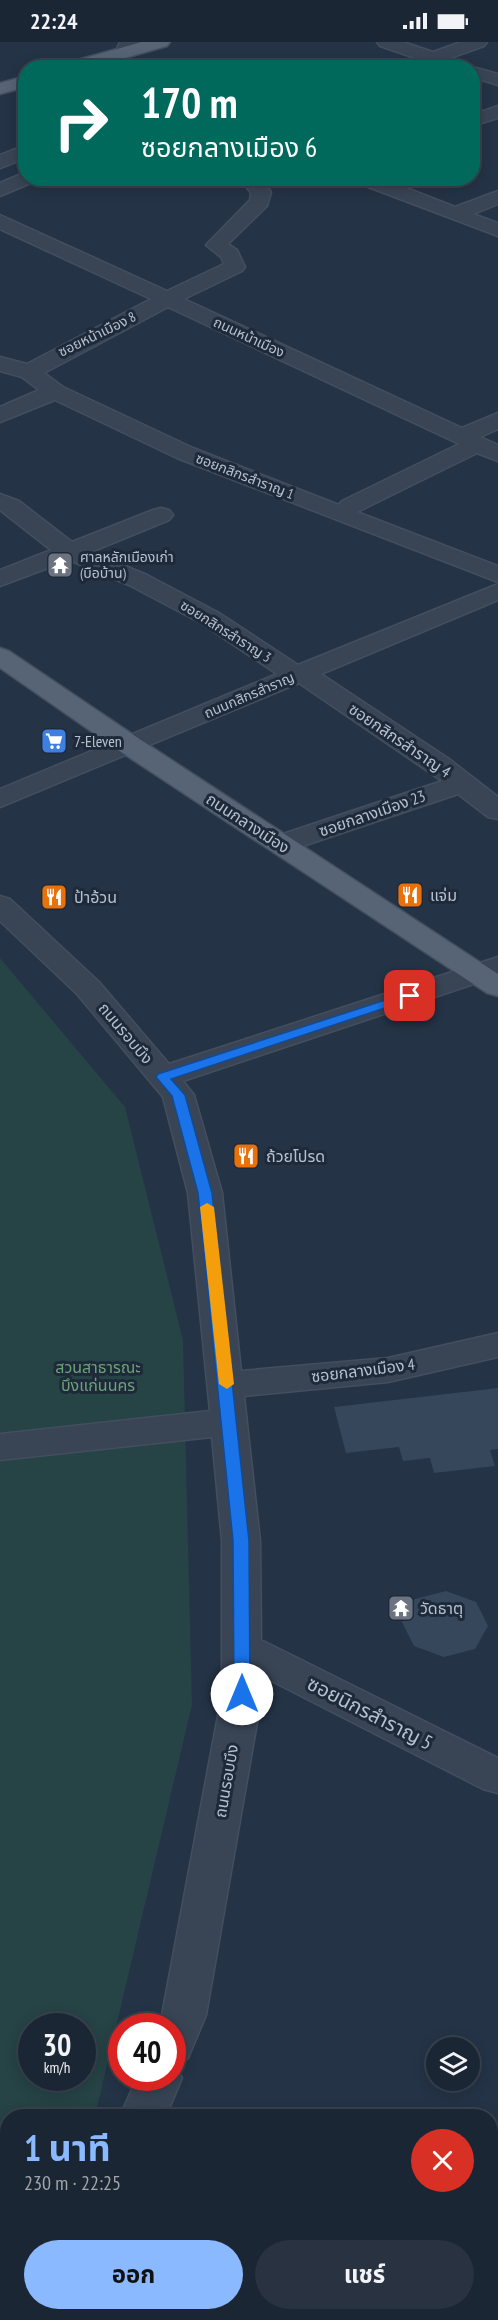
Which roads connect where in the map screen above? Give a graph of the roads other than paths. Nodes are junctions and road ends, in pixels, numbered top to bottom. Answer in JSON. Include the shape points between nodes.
{"nodes":[{"id":1,"x":161,"y":42,"type":"edge"},
{"id":2,"x":386,"y":42,"type":"edge"},
{"id":3,"x":478,"y":42,"type":"edge"},
{"id":4,"x":127,"y":46,"type":"edge"},
{"id":5,"x":433,"y":58,"type":"junction"},
{"id":6,"x":90,"y":60,"type":"edge"},
{"id":7,"x":428,"y":60,"type":"edge"},
{"id":8,"x":439,"y":60,"type":"edge"},
{"id":9,"x":480,"y":74,"type":"edge"},
{"id":10,"x":498,"y":80,"type":"edge"},
{"id":11,"x":18,"y":83,"type":"edge"},
{"id":12,"x":0,"y":89,"type":"edge"},
{"id":13,"x":498,"y":112,"type":"edge"},
{"id":14,"x":480,"y":118,"type":"edge"},
{"id":15,"x":18,"y":154,"type":"edge"},
{"id":16,"x":0,"y":162,"type":"edge"},
{"id":17,"x":18,"y":182,"type":"edge"},
{"id":18,"x":256,"y":186,"type":"edge"},
{"id":19,"x":383,"y":186,"type":"edge"},
{"id":20,"x":0,"y":190,"type":"edge"},
{"id":21,"x":498,"y":197,"type":"edge"},
{"id":22,"x":455,"y":214,"type":"junction"},
{"id":23,"x":0,"y":221,"type":"edge"},
{"id":24,"x":498,"y":230,"type":"edge"},
{"id":25,"x":166,"y":298,"type":"junction"},
{"id":26,"x":0,"y":364,"type":"edge"},
{"id":27,"x":30,"y":372,"type":"junction"},
{"id":28,"x":55,"y":392,"type":"junction"},
{"id":29,"x":0,"y":416,"type":"edge"},
{"id":30,"x":498,"y":420,"type":"edge"},
{"id":31,"x":479,"y":445,"type":"edge"},
{"id":32,"x":0,"y":501,"type":"edge"},
{"id":33,"x":350,"y":506,"type":"dead end"},
{"id":34,"x":161,"y":515,"type":"dead end"},
{"id":35,"x":68,"y":551,"type":"junction"},
{"id":36,"x":498,"y":575,"type":"edge"},
{"id":37,"x":0,"y":579,"type":"edge"},
{"id":38,"x":498,"y":591,"type":"edge"},
{"id":39,"x":0,"y":656,"type":"edge"},
{"id":40,"x":298,"y":673,"type":"junction"},
{"id":41,"x":131,"y":746,"type":"junction"},
{"id":42,"x":485,"y":796,"type":"edge"},
{"id":43,"x":0,"y":799,"type":"edge"},
{"id":44,"x":281,"y":844,"type":"junction"},
{"id":45,"x":0,"y":905,"type":"edge"},
{"id":46,"x":491,"y":976,"type":"edge"},
{"id":47,"x":163,"y":1077,"type":"junction"},
{"id":48,"x":498,"y":1346,"type":"edge"},
{"id":49,"x":227,"y":1385,"type":"junction"},
{"id":50,"x":228,"y":1422,"type":"junction"},
{"id":51,"x":0,"y":1447,"type":"edge"},
{"id":52,"x":243,"y":1649,"type":"junction"},
{"id":53,"x":498,"y":1777,"type":"edge"},
{"id":54,"x":184,"y":2013,"type":"edge"},
{"id":55,"x":154,"y":2091,"type":"edge"},
{"id":56,"x":146,"y":2109,"type":"edge"}],
"edges":[{"from":1,"to":4,"type":"main road"},
{"from":2,"to":5,"type":"street"},
{"from":3,"to":5,"type":"street"},
{"from":4,"to":6,"type":"main road"},
{"from":5,"to":7,"type":"street"},
{"from":5,"to":8,"type":"street"},
{"from":9,"to":10,"type":"street"},
{"from":11,"to":12,"type":"main road"},
{"from":13,"to":14,"type":"street"},
{"from":15,"to":16,"type":"street"},
{"from":17,"to":20,"type":"street"},
{"from":18,"to":25,"type":"street","name":"ซอยหน้าเมือง 8","via":[[261,192],[260,202],[216,245],[230,254],[235,267]]},
{"from":19,"to":22,"type":"street"},
{"from":21,"to":22,"type":"street"},
{"from":22,"to":24,"type":"street"},
{"from":23,"to":25,"type":"street","name":"ถนนหน้าเมือง"},
{"from":25,"to":27,"type":"street","name":"ซอยหน้าเมือง 8","via":[[53,356]]},
{"from":25,"to":31,"type":"street","name":"ถนนหน้าเมือง"},
{"from":26,"to":27,"type":"street","name":"ซอยกสิกรสำราญ 1"},
{"from":27,"to":28,"type":"street","name":"ซอยกสิกรสำราญ 1"},
{"from":28,"to":29,"type":"street"},
{"from":28,"to":36,"type":"street","name":"ซอยกสิกรสำราญ 1","via":[[185,453]]},
{"from":30,"to":31,"type":"street"},
{"from":31,"to":33,"type":"street"},
{"from":32,"to":35,"type":"street","name":"ซอยกสิกรสำราญ 3"},
{"from":34,"to":35,"type":"street"},
{"from":35,"to":37,"type":"street"},
{"from":35,"to":40,"type":"street","name":"ซอยกสิกรสำราญ 3","via":[[138,580],[210,618]]},
{"from":38,"to":40,"type":"street","name":"ถนนกสิกรสำราญ"},
{"from":39,"to":41,"type":"main road","name":"ถนนกลางเมือง"},
{"from":40,"to":41,"type":"street","name":"ถนนกสิกรสำราญ"},
{"from":40,"to":42,"type":"street","name":"ซอยกสิกรสำราญ 4"},
{"from":41,"to":43,"type":"street","name":"ถนนกสิกรสำราญ"},
{"from":41,"to":44,"type":"main road","name":"ถนนกลางเมือง"},
{"from":42,"to":44,"type":"street","name":"ซอยกลางเมือง 23"},
{"from":44,"to":46,"type":"main road","name":"ถนนกลางเมือง"},
{"from":45,"to":47,"type":"street","name":"ถนนรอบบึง","via":[[88,987]]},
{"from":46,"to":47,"type":"street"},
{"from":47,"to":49,"type":"street","name":"ถนนรอบบึง","via":[[178,1095],[205,1193]]},
{"from":48,"to":49,"type":"street","name":"ซอยกลางเมือง 4","via":[[388,1370]]},
{"from":49,"to":50,"type":"street","name":"ถนนรอบบึง"},
{"from":50,"to":51,"type":"street"},
{"from":50,"to":52,"type":"street","name":"ถนนรอบบึง","via":[[241,1541]]},
{"from":52,"to":53,"type":"street","name":"ซอยนิกรสำราญ 5"},
{"from":52,"to":54,"type":"street","name":"ถนนรอบบึง","via":[[242,1694]]},
{"from":55,"to":56,"type":"street"}]}
